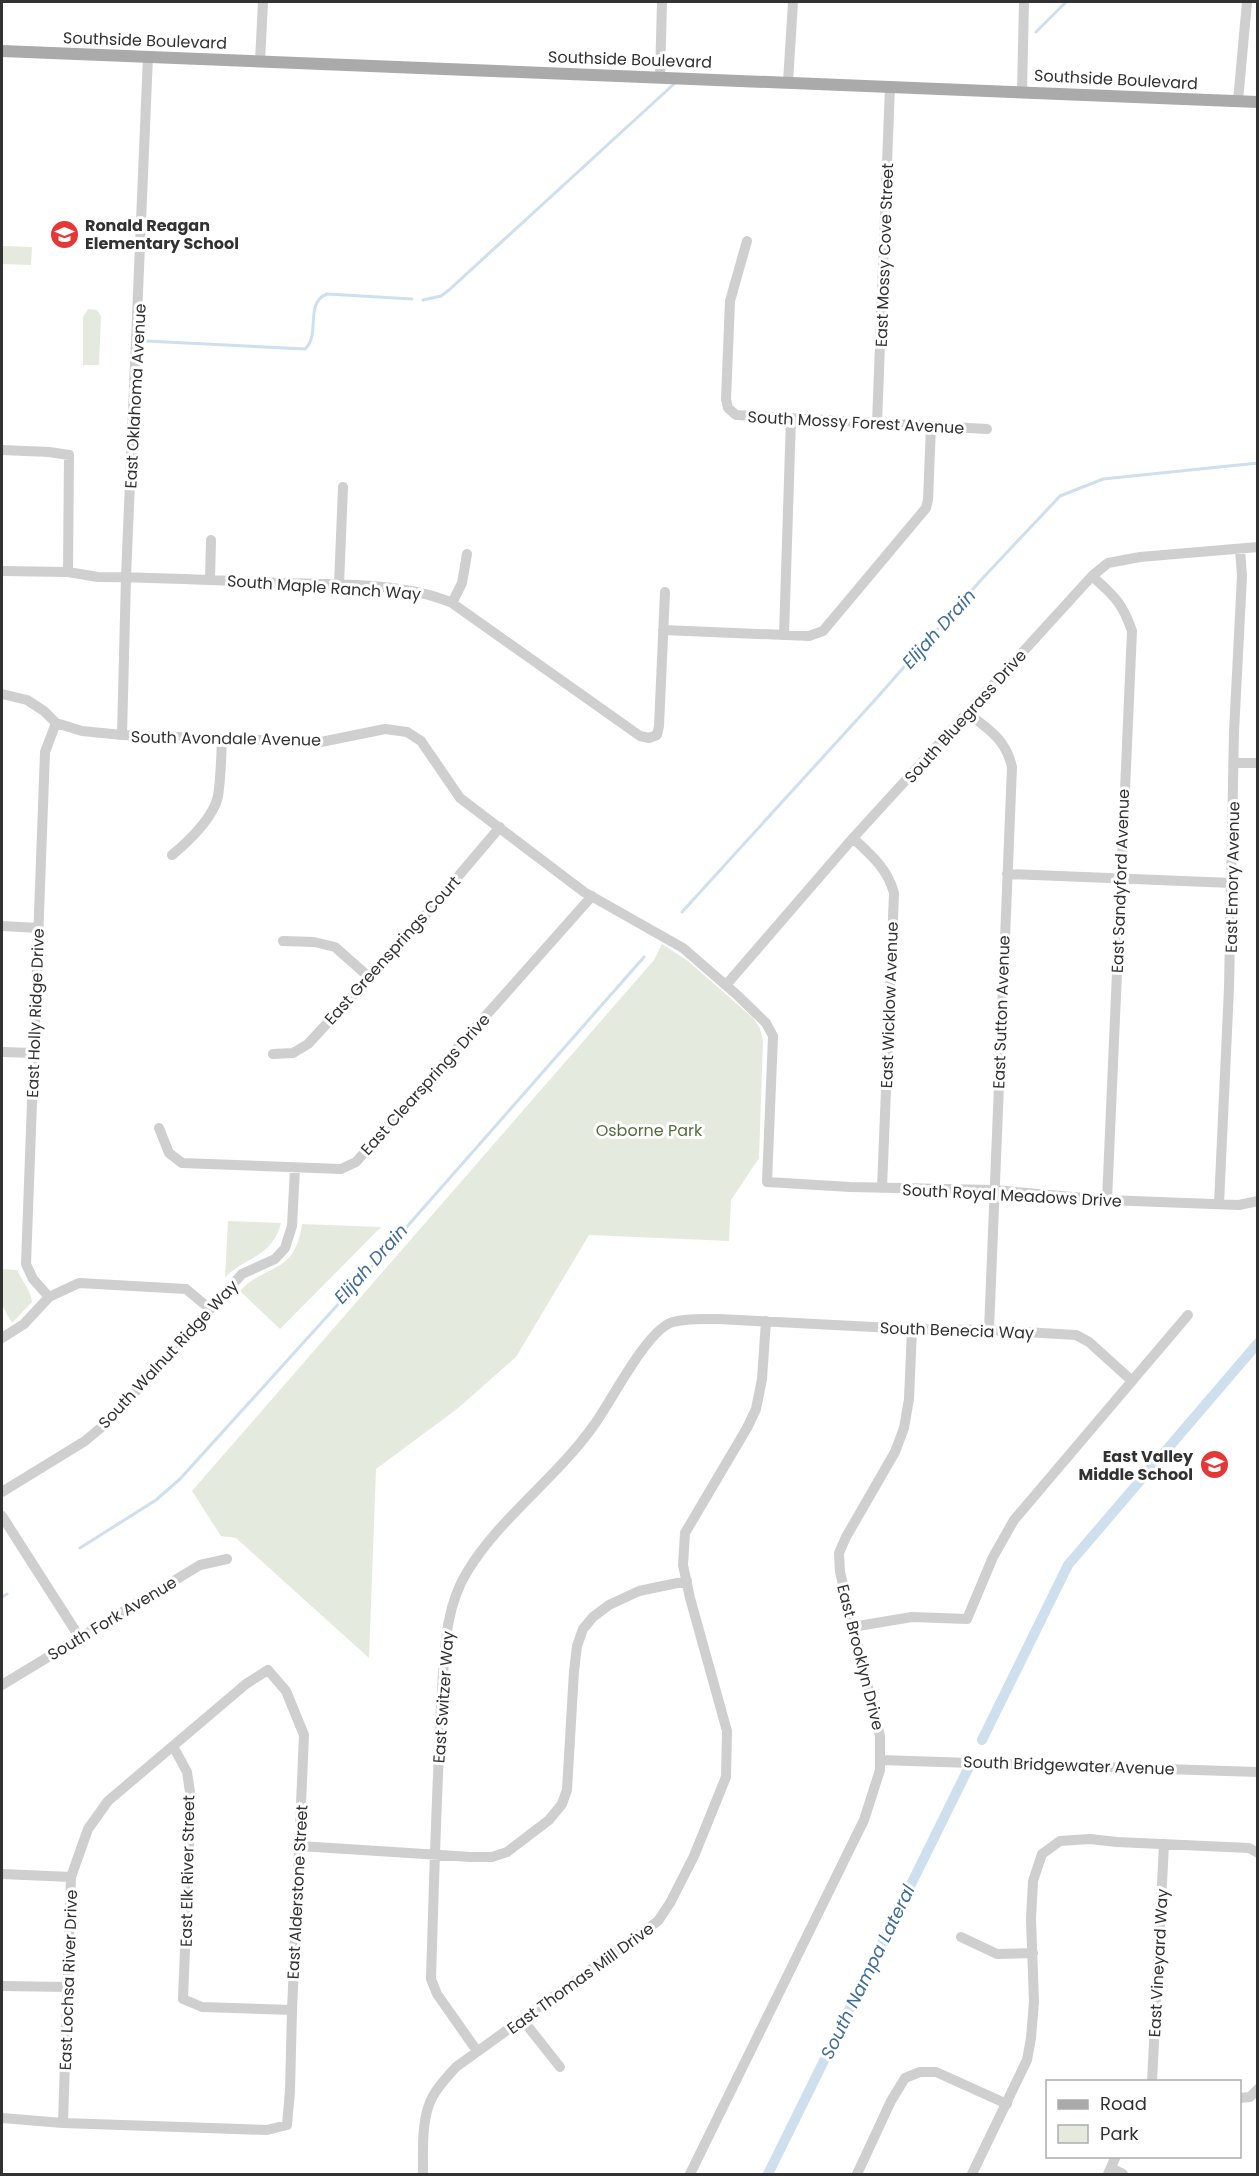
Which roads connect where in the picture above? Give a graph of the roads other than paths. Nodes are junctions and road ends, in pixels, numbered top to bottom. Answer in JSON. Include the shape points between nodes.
{"nodes":[{"id":1,"x":263,"y":2,"type":"edge"},
{"id":2,"x":662,"y":2,"type":"edge"},
{"id":3,"x":793,"y":2,"type":"edge"},
{"id":4,"x":1024,"y":2,"type":"edge"},
{"id":5,"x":1247,"y":2,"type":"edge"},
{"id":6,"x":2,"y":51,"type":"edge"},
{"id":7,"x":148,"y":56,"type":"junction"},
{"id":8,"x":260,"y":61,"type":"junction"},
{"id":9,"x":660,"y":77,"type":"junction"},
{"id":10,"x":788,"y":82,"type":"junction"},
{"id":11,"x":890,"y":86,"type":"junction"},
{"id":12,"x":1022,"y":91,"type":"junction"},
{"id":13,"x":1238,"y":101,"type":"junction"},
{"id":14,"x":1257,"y":102,"type":"edge"},
{"id":15,"x":747,"y":241,"type":"dead end"},
{"id":16,"x":791,"y":418,"type":"junction"},
{"id":17,"x":877,"y":423,"type":"junction"},
{"id":18,"x":931,"y":426,"type":"junction"},
{"id":19,"x":987,"y":429,"type":"dead end"},
{"id":20,"x":2,"y":450,"type":"edge"},
{"id":21,"x":343,"y":487,"type":"dead end"},
{"id":22,"x":211,"y":540,"type":"dead end"},
{"id":23,"x":1257,"y":547,"type":"edge"},
{"id":24,"x":1240,"y":549,"type":"junction"},
{"id":25,"x":467,"y":554,"type":"dead end"},
{"id":26,"x":2,"y":571,"type":"edge"},
{"id":27,"x":68,"y":572,"type":"junction"},
{"id":28,"x":1092,"y":576,"type":"junction"},
{"id":29,"x":126,"y":577,"type":"junction"},
{"id":30,"x":210,"y":580,"type":"junction"},
{"id":31,"x":339,"y":585,"type":"junction"},
{"id":32,"x":665,"y":592,"type":"dead end"},
{"id":33,"x":452,"y":603,"type":"junction"},
{"id":34,"x":663,"y":630,"type":"junction"},
{"id":35,"x":784,"y":635,"type":"junction"},
{"id":36,"x":2,"y":694,"type":"edge"},
{"id":37,"x":967,"y":713,"type":"junction"},
{"id":38,"x":56,"y":723,"type":"junction"},
{"id":39,"x":122,"y":735,"type":"junction"},
{"id":40,"x":222,"y":740,"type":"junction"},
{"id":41,"x":1234,"y":763,"type":"junction"},
{"id":42,"x":1257,"y":764,"type":"edge"},
{"id":43,"x":500,"y":827,"type":"junction"},
{"id":44,"x":853,"y":838,"type":"junction"},
{"id":45,"x":172,"y":855,"type":"dead end"},
{"id":46,"x":1007,"y":874,"type":"junction"},
{"id":47,"x":1120,"y":879,"type":"junction"},
{"id":48,"x":1232,"y":883,"type":"junction"},
{"id":49,"x":592,"y":896,"type":"junction"},
{"id":50,"x":2,"y":926,"type":"edge"},
{"id":51,"x":38,"y":928,"type":"junction"},
{"id":52,"x":283,"y":941,"type":"dead end"},
{"id":53,"x":370,"y":978,"type":"junction"},
{"id":54,"x":726,"y":985,"type":"junction"},
{"id":55,"x":2,"y":1052,"type":"edge"},
{"id":56,"x":34,"y":1053,"type":"junction"},
{"id":57,"x":273,"y":1054,"type":"dead end"},
{"id":58,"x":159,"y":1128,"type":"dead end"},
{"id":59,"x":295,"y":1168,"type":"junction"},
{"id":60,"x":767,"y":1182,"type":"joint"},
{"id":61,"x":882,"y":1188,"type":"junction"},
{"id":62,"x":994,"y":1190,"type":"junction"},
{"id":63,"x":1107,"y":1200,"type":"junction"},
{"id":64,"x":1257,"y":1201,"type":"edge"},
{"id":65,"x":1219,"y":1204,"type":"junction"},
{"id":66,"x":49,"y":1297,"type":"junction"},
{"id":67,"x":210,"y":1309,"type":"junction"},
{"id":68,"x":1188,"y":1315,"type":"dead end"},
{"id":69,"x":766,"y":1321,"type":"junction"},
{"id":70,"x":912,"y":1329,"type":"junction"},
{"id":71,"x":989,"y":1330,"type":"junction"},
{"id":72,"x":2,"y":1338,"type":"edge"},
{"id":73,"x":1131,"y":1380,"type":"junction"},
{"id":74,"x":2,"y":1492,"type":"edge"},
{"id":75,"x":2,"y":1516,"type":"edge"},
{"id":76,"x":227,"y":1559,"type":"dead end"},
{"id":77,"x":687,"y":1581,"type":"junction"},
{"id":78,"x":852,"y":1627,"type":"junction"},
{"id":79,"x":80,"y":1638,"type":"junction"},
{"id":80,"x":268,"y":1670,"type":"joint"},
{"id":81,"x":2,"y":1685,"type":"edge"},
{"id":82,"x":173,"y":1746,"type":"junction"},
{"id":83,"x":880,"y":1760,"type":"junction"},
{"id":84,"x":1257,"y":1772,"type":"edge"},
{"id":85,"x":1164,"y":1844,"type":"junction"},
{"id":86,"x":300,"y":1846,"type":"junction"},
{"id":87,"x":1257,"y":1853,"type":"edge"},
{"id":88,"x":435,"y":1856,"type":"junction"},
{"id":89,"x":2,"y":1874,"type":"edge"},
{"id":90,"x":71,"y":1877,"type":"junction"},
{"id":91,"x":961,"y":1937,"type":"dead end"},
{"id":92,"x":1033,"y":1953,"type":"junction"},
{"id":93,"x":2,"y":1986,"type":"edge"},
{"id":94,"x":68,"y":1987,"type":"junction"},
{"id":95,"x":292,"y":2010,"type":"junction"},
{"id":96,"x":522,"y":2019,"type":"junction"},
{"id":97,"x":477,"y":2051,"type":"junction"},
{"id":98,"x":560,"y":2067,"type":"dead end"},
{"id":99,"x":1152,"y":2080,"type":"edge"},
{"id":100,"x":1257,"y":2089,"type":"edge"},
{"id":101,"x":1241,"y":2098,"type":"edge"},
{"id":102,"x":1007,"y":2104,"type":"junction"},
{"id":103,"x":2,"y":2118,"type":"edge"},
{"id":104,"x":63,"y":2123,"type":"junction"},
{"id":105,"x":1109,"y":2171,"type":"edge"},
{"id":106,"x":423,"y":2175,"type":"edge"},
{"id":107,"x":690,"y":2175,"type":"edge"},
{"id":108,"x":856,"y":2175,"type":"edge"},
{"id":109,"x":972,"y":2175,"type":"edge"},
{"id":110,"x":1123,"y":2175,"type":"edge"}],
"edges":[{"from":1,"to":8,"type":"street"},
{"from":2,"to":9,"type":"street"},
{"from":3,"to":10,"type":"street"},
{"from":4,"to":12,"type":"street"},
{"from":5,"to":13,"type":"street"},
{"from":6,"to":7,"type":"main road","name":"Southside Boulevard"},
{"from":7,"to":8,"type":"main road","name":"Southside Boulevard"},
{"from":7,"to":29,"type":"street","name":"East Oklahoma Avenue"},
{"from":8,"to":9,"type":"main road","name":"Southside Boulevard"},
{"from":9,"to":10,"type":"main road","name":"Southside Boulevard"},
{"from":10,"to":11,"type":"main road","name":"Southside Boulevard"},
{"from":11,"to":12,"type":"main road","name":"Southside Boulevard"},
{"from":11,"to":17,"type":"street","name":"East Mossy Cove Street"},
{"from":12,"to":13,"type":"main road","name":"Southside Boulevard"},
{"from":13,"to":14,"type":"main road","name":"Southside Boulevard"},
{"from":15,"to":16,"type":"street","name":"South Mossy Forest Avenue","via":[[730,301],[728,408],[736,415]]},
{"from":16,"to":17,"type":"street","name":"South Mossy Forest Avenue"},
{"from":16,"to":35,"type":"street"},
{"from":17,"to":18,"type":"street","name":"South Mossy Forest Avenue"},
{"from":18,"to":19,"type":"street","name":"South Mossy Forest Avenue"},
{"from":18,"to":35,"type":"street","via":[[926,508],[823,631],[809,636]]},
{"from":20,"to":27,"type":"street","via":[[69,455]]},
{"from":21,"to":31,"type":"street"},
{"from":22,"to":30,"type":"street"},
{"from":23,"to":24,"type":"street","name":"South Bluegrass Drive"},
{"from":24,"to":28,"type":"street","name":"South Bluegrass Drive","via":[[1108,563]]},
{"from":24,"to":41,"type":"street","name":"East Emory Avenue"},
{"from":25,"to":33,"type":"street","via":[[462,583]]},
{"from":26,"to":27,"type":"street","name":"South Maple Ranch Way"},
{"from":27,"to":29,"type":"street","name":"South Maple Ranch Way"},
{"from":28,"to":37,"type":"street","name":"South Bluegrass Drive"},
{"from":28,"to":47,"type":"street","name":"East Sandyford Avenue","via":[[1125,610],[1132,631]]},
{"from":29,"to":30,"type":"street","name":"South Maple Ranch Way"},
{"from":29,"to":39,"type":"street","name":"East Oklahoma Avenue"},
{"from":30,"to":31,"type":"street","name":"South Maple Ranch Way"},
{"from":31,"to":33,"type":"street","name":"South Maple Ranch Way","via":[[416,590]]},
{"from":32,"to":34,"type":"street"},
{"from":33,"to":34,"type":"street","name":"South Maple Ranch Way","via":[[640,736],[649,738],[657,735],[659,726]]},
{"from":34,"to":35,"type":"street"},
{"from":36,"to":38,"type":"street","name":"South Avondale Avenue","via":[[27,700]]},
{"from":37,"to":44,"type":"street","name":"South Bluegrass Drive"},
{"from":37,"to":46,"type":"street","name":"East Sutton Avenue","via":[[993,731],[1009,752],[1012,766]]},
{"from":38,"to":39,"type":"street","name":"South Avondale Avenue","via":[[82,731]]},
{"from":38,"to":51,"type":"street","name":"East Holly Ridge Drive","via":[[45,752]]},
{"from":39,"to":40,"type":"street","name":"South Avondale Avenue"},
{"from":40,"to":43,"type":"street","name":"South Avondale Avenue","via":[[321,742],[385,729],[406,732],[421,741],[460,798]]},
{"from":40,"to":45,"type":"street","via":[[218,798],[204,822]]},
{"from":41,"to":42,"type":"street"},
{"from":41,"to":48,"type":"street","name":"East Emory Avenue"},
{"from":43,"to":49,"type":"street","name":"South Avondale Avenue"},
{"from":43,"to":53,"type":"street","name":"East Greensprings Court"},
{"from":44,"to":54,"type":"street","name":"South Bluegrass Drive"},
{"from":44,"to":61,"type":"street","name":"East Wicklow Avenue","via":[[880,863],[894,893]]},
{"from":46,"to":47,"type":"street"},
{"from":46,"to":62,"type":"street","name":"East Sutton Avenue"},
{"from":47,"to":48,"type":"street"},
{"from":47,"to":63,"type":"street","name":"East Sandyford Avenue"},
{"from":48,"to":65,"type":"street","name":"East Emory Avenue"},
{"from":49,"to":54,"type":"street","name":"South Avondale Avenue","via":[[683,948]]},
{"from":49,"to":59,"type":"street","name":"East Clearsprings Drive","via":[[356,1162],[341,1169]]},
{"from":50,"to":51,"type":"street"},
{"from":51,"to":56,"type":"street","name":"East Holly Ridge Drive"},
{"from":52,"to":53,"type":"street","via":[[334,947]]},
{"from":53,"to":57,"type":"street","name":"East Greensprings Court","via":[[308,1044],[293,1053]]},
{"from":54,"to":60,"type":"street","name":"South Avondale Avenue","via":[[766,1023],[772,1036]]},
{"from":55,"to":56,"type":"street"},
{"from":56,"to":66,"type":"street","name":"East Holly Ridge Drive","via":[[26,1263],[33,1279]]},
{"from":58,"to":59,"type":"street","name":"East Clearsprings Drive","via":[[169,1153],[182,1163]]},
{"from":59,"to":67,"type":"street","name":"South Walnut Ridge Way","via":[[292,1226],[285,1248],[275,1259],[242,1274]]},
{"from":60,"to":61,"type":"street","name":"South Royal Meadows Drive"},
{"from":61,"to":62,"type":"street","name":"South Royal Meadows Drive"},
{"from":62,"to":63,"type":"street","name":"South Royal Meadows Drive"},
{"from":62,"to":71,"type":"street","name":"East Sutton Avenue"},
{"from":63,"to":65,"type":"street","name":"South Royal Meadows Drive"},
{"from":64,"to":65,"type":"street","name":"South Royal Meadows Drive"},
{"from":66,"to":67,"type":"street","via":[[78,1283],[186,1289]]},
{"from":66,"to":72,"type":"street","via":[[24,1324]]},
{"from":67,"to":74,"type":"street","name":"South Walnut Ridge Way","via":[[110,1420],[85,1441]]},
{"from":68,"to":73,"type":"street"},
{"from":69,"to":70,"type":"street","name":"South Benecia Way"},
{"from":69,"to":77,"type":"street","name":"East Thomas Mill Drive","via":[[756,1409],[685,1533],[683,1564]]},
{"from":69,"to":88,"type":"street","name":"East Switzer Way","via":[[687,1319],[658,1330],[572,1456],[498,1529],[467,1572],[451,1608],[445,1636]]},
{"from":70,"to":71,"type":"street","name":"South Benecia Way"},
{"from":70,"to":78,"type":"street","name":"East Brooklyn Drive","via":[[904,1428],[895,1452],[839,1553]]},
{"from":71,"to":73,"type":"street","name":"South Benecia Way","via":[[1076,1335]]},
{"from":73,"to":78,"type":"street","via":[[1014,1520],[966,1619],[912,1617]]},
{"from":75,"to":79,"type":"street"},
{"from":76,"to":79,"type":"street","name":"South Fork Avenue","via":[[200,1565]]},
{"from":77,"to":88,"type":"street","via":[[639,1591],[609,1605],[583,1629],[574,1671],[567,1790],[549,1820],[507,1851],[492,1857]]},
{"from":77,"to":96,"type":"street","name":"East Thomas Mill Drive","via":[[727,1731],[726,1777],[694,1856],[658,1921]]},
{"from":78,"to":83,"type":"street","name":"East Brooklyn Drive","via":[[880,1736]]},
{"from":79,"to":81,"type":"street","name":"South Fork Avenue"},
{"from":80,"to":82,"type":"street","name":"East Lochsa River Drive"},
{"from":80,"to":86,"type":"street","name":"East Alderstone Street","via":[[286,1691],[304,1735]]},
{"from":82,"to":90,"type":"street","name":"East Lochsa River Drive","via":[[108,1801],[88,1829]]},
{"from":82,"to":95,"type":"street","name":"East Elk River Street","via":[[187,1772],[191,1799],[183,1999],[202,2007]]},
{"from":83,"to":84,"type":"street","name":"South Bridgewater Avenue"},
{"from":83,"to":107,"type":"street","name":"East Brooklyn Drive","via":[[864,1820]]},
{"from":85,"to":87,"type":"street","via":[[1249,1848]]},
{"from":85,"to":92,"type":"street","via":[[1060,1841],[1042,1854],[1033,1881]]},
{"from":85,"to":99,"type":"street","name":"East Vineyard Way"},
{"from":86,"to":88,"type":"street"},
{"from":86,"to":95,"type":"street","name":"East Alderstone Street"},
{"from":88,"to":97,"type":"street","name":"East Switzer Way","via":[[431,1979],[437,1994]]},
{"from":89,"to":90,"type":"street"},
{"from":90,"to":94,"type":"street","name":"East Lochsa River Drive"},
{"from":91,"to":92,"type":"street","via":[[997,1954]]},
{"from":92,"to":102,"type":"street","via":[[1031,2038],[1027,2060]]},
{"from":93,"to":94,"type":"street"},
{"from":94,"to":104,"type":"street","name":"East Lochsa River Drive"},
{"from":95,"to":104,"type":"street","name":"East Alderstone Street","via":[[287,2125],[267,2130]]},
{"from":96,"to":97,"type":"street","name":"East Thomas Mill Drive"},
{"from":96,"to":98,"type":"street"},
{"from":97,"to":106,"type":"street","name":"East Thomas Mill Drive","via":[[456,2067],[431,2098],[424,2131]]},
{"from":100,"to":101,"type":"street","via":[[1250,2097]]},
{"from":102,"to":108,"type":"street","via":[[936,2072],[920,2072],[905,2078]]},
{"from":102,"to":109,"type":"street"},
{"from":103,"to":104,"type":"street"},
{"from":105,"to":110,"type":"street"}]}
